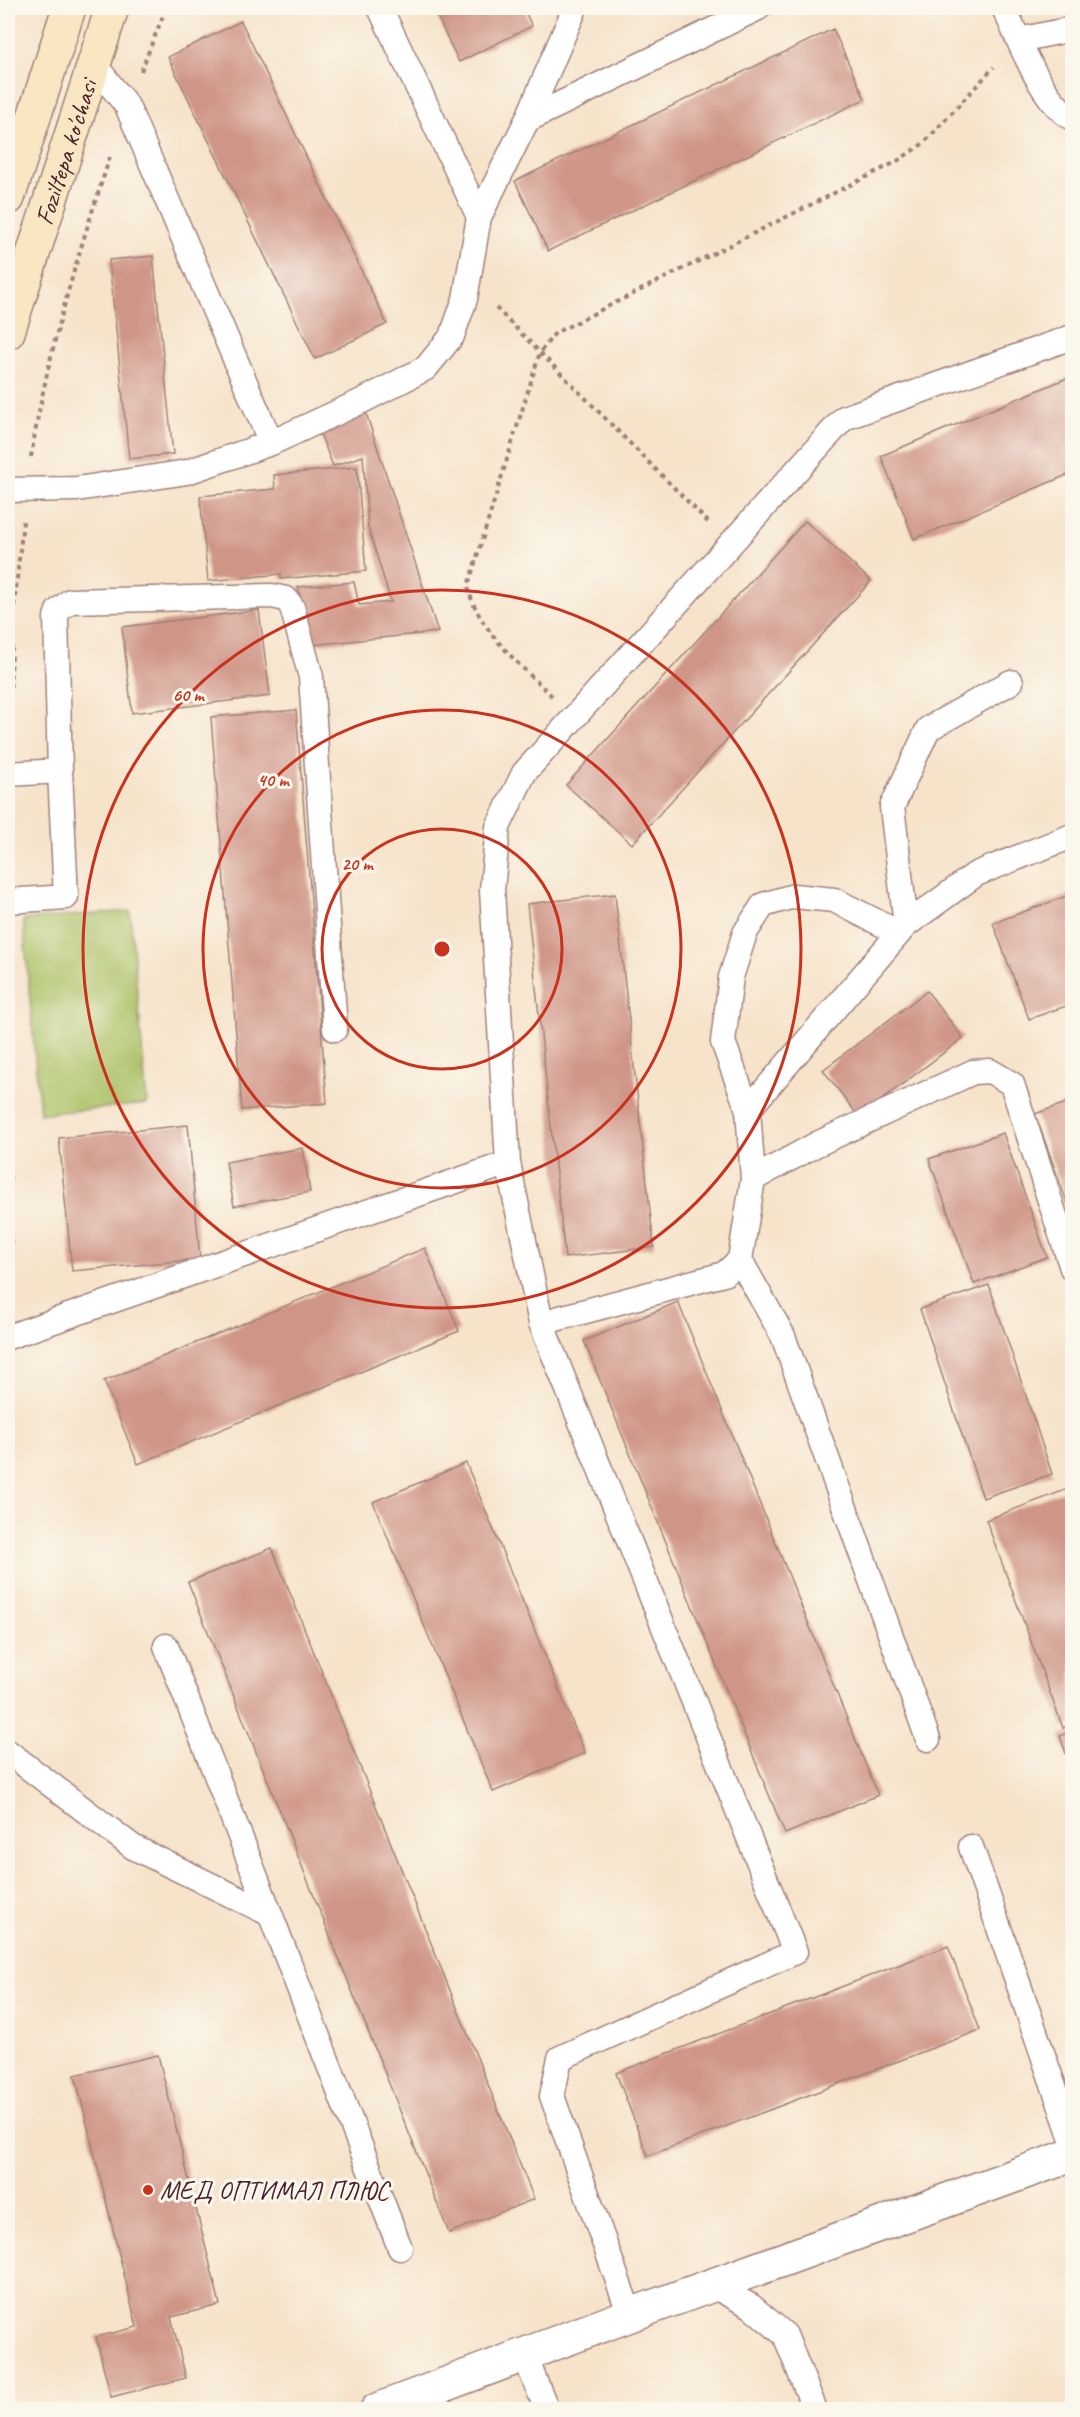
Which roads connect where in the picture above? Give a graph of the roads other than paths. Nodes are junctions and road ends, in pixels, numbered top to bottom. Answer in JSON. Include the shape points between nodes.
{"nodes":[{"id":1,"x":69,"y":8,"type":"edge"},
{"id":2,"x":112,"y":8,"type":"edge"},
{"id":3,"x":380,"y":8,"type":"edge"},
{"id":4,"x":575,"y":8,"type":"edge"},
{"id":5,"x":758,"y":8,"type":"edge"},
{"id":6,"x":1004,"y":8,"type":"edge"},
{"id":7,"x":1072,"y":29,"type":"edge"},
{"id":8,"x":1019,"y":40,"type":"junction"},
{"id":9,"x":94,"y":64,"type":"junction"},
{"id":10,"x":1072,"y":118,"type":"edge"},
{"id":11,"x":527,"y":120,"type":"junction"},
{"id":12,"x":8,"y":198,"type":"edge"},
{"id":13,"x":479,"y":217,"type":"junction"},
{"id":14,"x":8,"y":332,"type":"edge"},
{"id":15,"x":1072,"y":337,"type":"edge"},
{"id":16,"x":271,"y":443,"type":"junction"},
{"id":17,"x":17,"y":490,"type":"edge"},
{"id":18,"x":1011,"y":682,"type":"dead end"},
{"id":19,"x":60,"y":771,"type":"junction"},
{"id":20,"x":8,"y":774,"type":"edge"},
{"id":21,"x":1072,"y":836,"type":"edge"},
{"id":22,"x":8,"y":902,"type":"edge"},
{"id":23,"x":902,"y":929,"type":"junction"},
{"id":24,"x":335,"y":1029,"type":"dead end"},
{"id":25,"x":748,"y":1110,"type":"junction"},
{"id":26,"x":508,"y":1163,"type":"junction"},
{"id":27,"x":753,"y":1179,"type":"junction"},
{"id":28,"x":740,"y":1260,"type":"junction"},
{"id":29,"x":1072,"y":1268,"type":"edge"},
{"id":30,"x":541,"y":1323,"type":"junction"},
{"id":31,"x":9,"y":1337,"type":"edge"},
{"id":32,"x":166,"y":1646,"type":"dead end"},
{"id":33,"x":928,"y":1739,"type":"dead end"},
{"id":34,"x":8,"y":1752,"type":"edge"},
{"id":35,"x":971,"y":1847,"type":"dead end"},
{"id":36,"x":270,"y":1914,"type":"junction"},
{"id":37,"x":1072,"y":2139,"type":"edge"},
{"id":38,"x":1072,"y":2155,"type":"edge"},
{"id":39,"x":400,"y":2248,"type":"dead end"},
{"id":40,"x":711,"y":2285,"type":"junction"},
{"id":41,"x":630,"y":2315,"type":"junction"},
{"id":42,"x":524,"y":2354,"type":"junction"},
{"id":43,"x":377,"y":2409,"type":"edge"},
{"id":44,"x":547,"y":2409,"type":"edge"},
{"id":45,"x":815,"y":2409,"type":"edge"}],
"edges":[{"from":1,"to":12,"type":"main road","name":"Foziltepa ko'chasi"},
{"from":2,"to":9,"type":"main road","name":"Foziltepa ko'chasi"},
{"from":3,"to":13,"type":"lane"},
{"from":4,"to":11,"type":"lane"},
{"from":5,"to":11,"type":"lane"},
{"from":6,"to":8,"type":"lane"},
{"from":7,"to":8,"type":"lane"},
{"from":8,"to":10,"type":"lane","via":[[1040,82]]},
{"from":9,"to":14,"type":"main road","name":"Foziltepa ko'chasi"},
{"from":9,"to":16,"type":"lane","via":[[127,106]]},
{"from":11,"to":13,"type":"lane"},
{"from":13,"to":16,"type":"lane","via":[[452,336],[426,368]]},
{"from":15,"to":26,"type":"lane","via":[[844,418],[524,772],[498,827],[492,890]]},
{"from":16,"to":17,"type":"lane","via":[[187,472],[76,489]]},
{"from":18,"to":23,"type":"lane","via":[[927,729],[892,807]]},
{"from":19,"to":20,"type":"lane"},
{"from":19,"to":22,"type":"lane","via":[[66,897]]},
{"from":19,"to":24,"type":"lane","via":[[56,617],[63,605],[70,601],[272,596],[286,599],[292,607],[311,677]]},
{"from":21,"to":23,"type":"lane","via":[[976,874]]},
{"from":23,"to":25,"type":"lane"},
{"from":23,"to":25,"type":"lane","via":[[834,900],[794,896],[763,905],[745,933],[731,977],[723,1042]]},
{"from":25,"to":27,"type":"lane"},
{"from":26,"to":30,"type":"lane"},
{"from":26,"to":31,"type":"lane"},
{"from":27,"to":28,"type":"lane"},
{"from":27,"to":29,"type":"lane","via":[[817,1144],[973,1072],[990,1071],[1012,1084]]},
{"from":28,"to":30,"type":"lane","via":[[724,1274]]},
{"from":28,"to":33,"type":"lane","via":[[783,1336]]},
{"from":30,"to":41,"type":"lane","via":[[795,1952],[560,2058],[552,2096]]},
{"from":32,"to":36,"type":"lane"},
{"from":34,"to":36,"type":"lane","via":[[133,1847]]},
{"from":35,"to":37,"type":"lane"},
{"from":36,"to":39,"type":"lane"},
{"from":38,"to":40,"type":"street"},
{"from":40,"to":41,"type":"street"},
{"from":40,"to":45,"type":"lane","via":[[751,2306],[785,2335]]},
{"from":41,"to":42,"type":"street"},
{"from":42,"to":43,"type":"street"},
{"from":42,"to":44,"type":"lane"}]}
